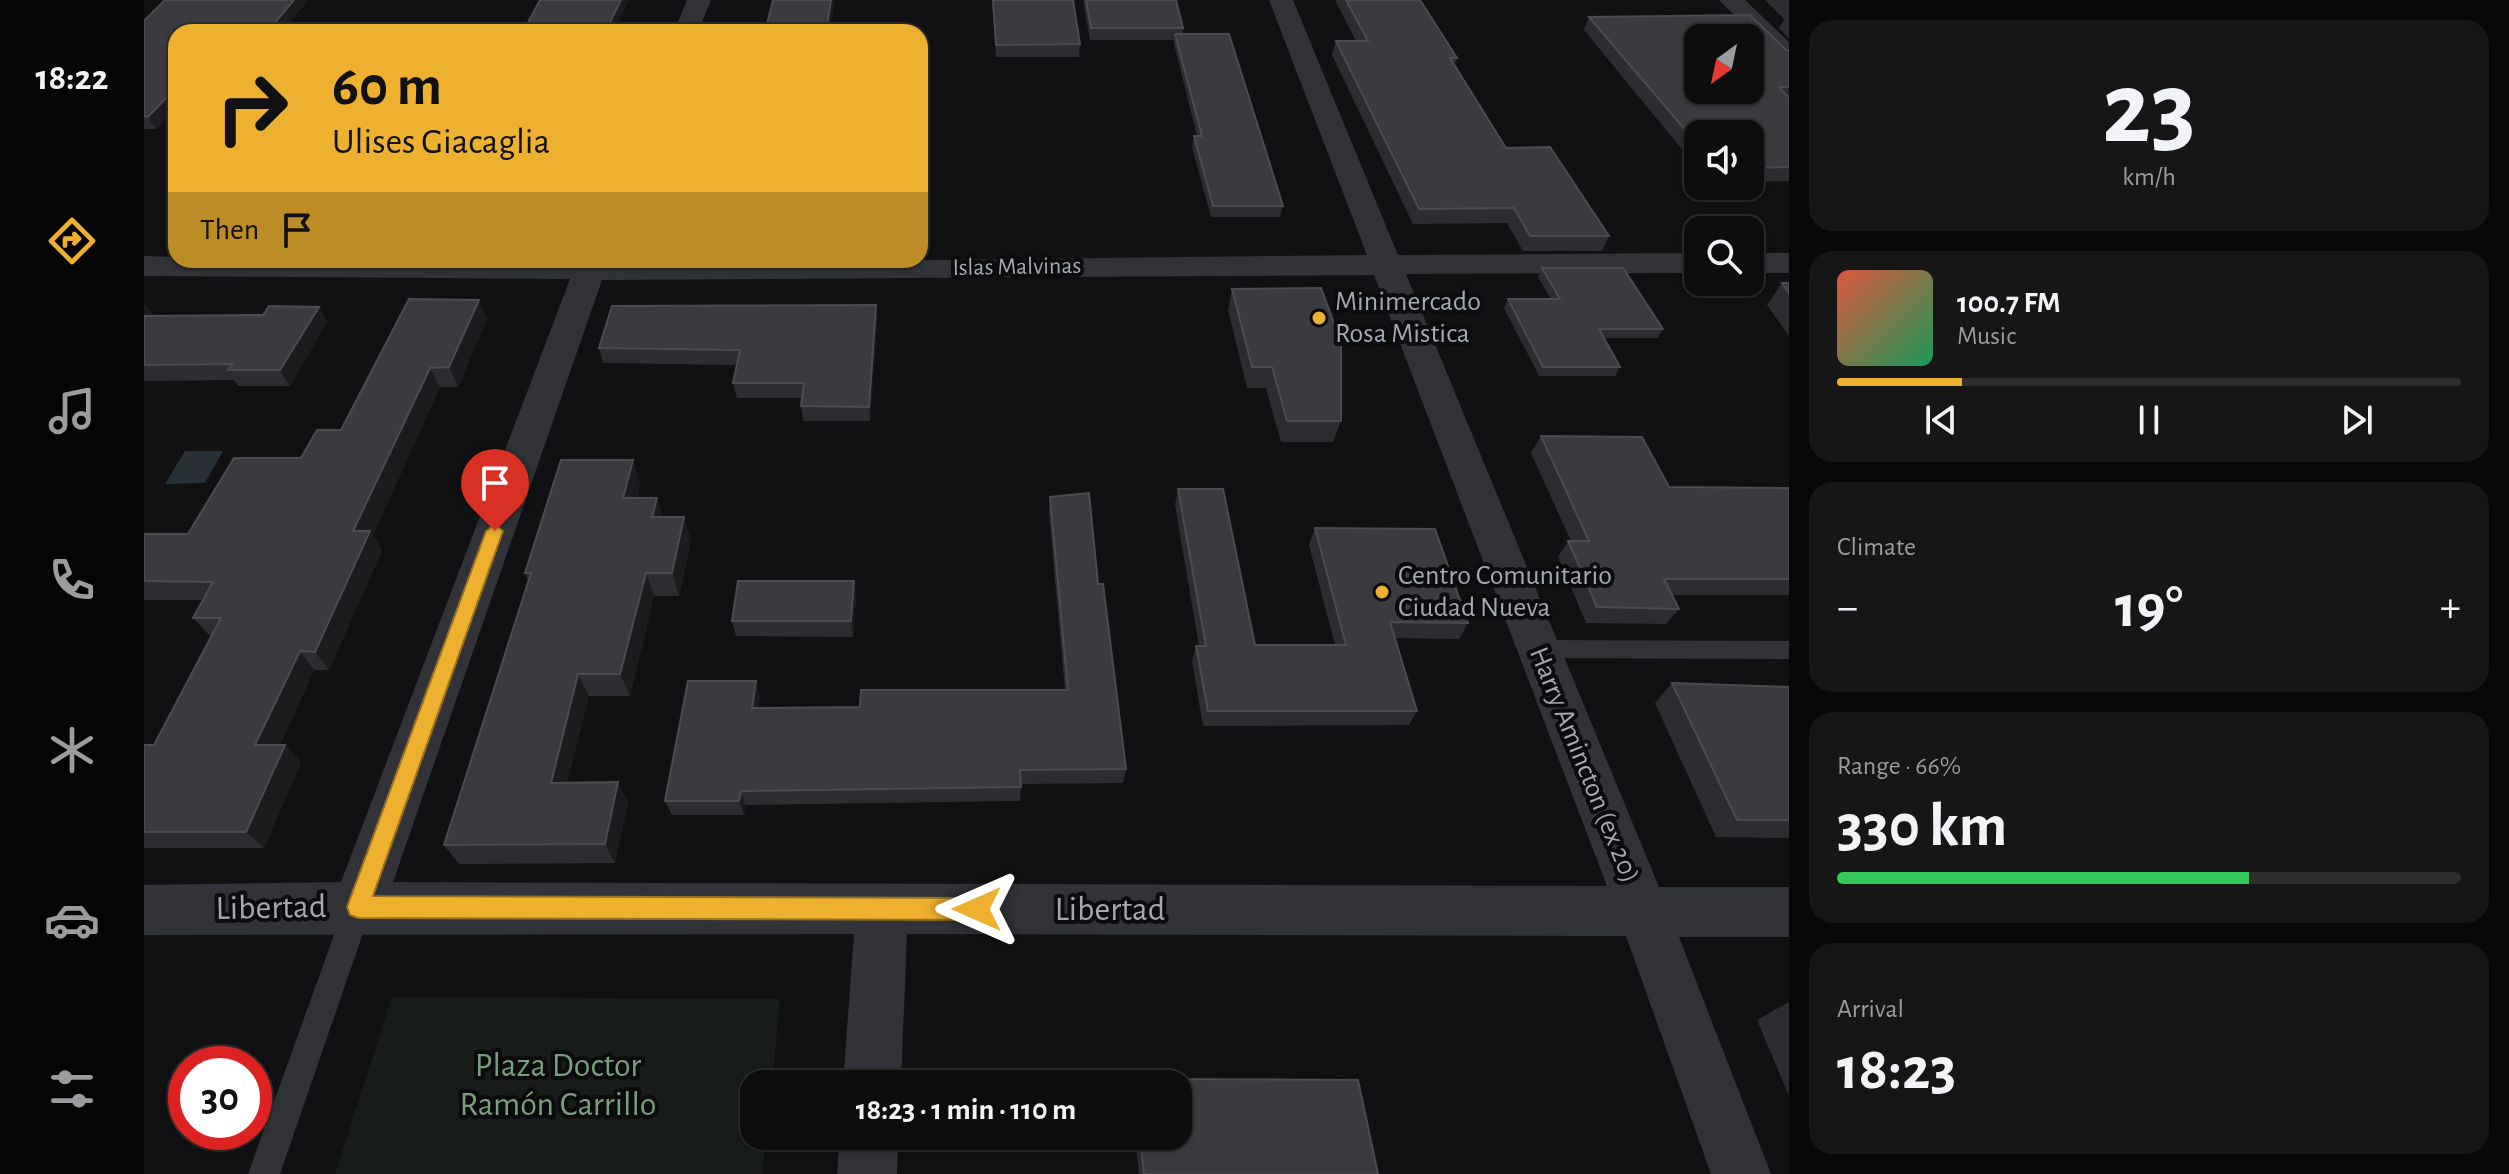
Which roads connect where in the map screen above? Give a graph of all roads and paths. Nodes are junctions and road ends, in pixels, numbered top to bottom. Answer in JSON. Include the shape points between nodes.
{"nodes":[{"id":1,"x":699,"y":0,"type":"edge"},
{"id":2,"x":1281,"y":0,"type":"edge"},
{"id":3,"x":1731,"y":0,"type":"edge"},
{"id":4,"x":689,"y":24,"type":"edge"},
{"id":5,"x":1789,"y":56,"type":"edge"},
{"id":6,"x":1383,"y":263,"type":"junction"},
{"id":7,"x":1684,"y":263,"type":"edge"},
{"id":8,"x":1764,"y":263,"type":"edge"},
{"id":9,"x":1789,"y":263,"type":"edge"},
{"id":10,"x":928,"y":264,"type":"edge"},
{"id":11,"x":144,"y":266,"type":"edge"},
{"id":12,"x":168,"y":266,"type":"edge"},
{"id":13,"x":590,"y":268,"type":"edge"},
{"id":14,"x":1538,"y":649,"type":"junction"},
{"id":15,"x":1789,"y":650,"type":"edge"},
{"id":16,"x":358,"y":907,"type":"junction"},
{"id":17,"x":882,"y":909,"type":"junction"},
{"id":18,"x":144,"y":910,"type":"edge"},
{"id":19,"x":1643,"y":912,"type":"junction"},
{"id":20,"x":1789,"y":912,"type":"edge"},
{"id":21,"x":873,"y":1070,"type":"edge"},
{"id":22,"x":868,"y":1150,"type":"edge"},
{"id":23,"x":264,"y":1174,"type":"edge"},
{"id":24,"x":867,"y":1174,"type":"edge"},
{"id":25,"x":1741,"y":1174,"type":"edge"}],
"edges":[{"from":1,"to":4,"type":"street"},
{"from":2,"to":6,"type":"street","name":"Harry Amincton (ex 20)"},
{"from":3,"to":5,"type":"street"},
{"from":6,"to":7,"type":"street","name":"Islas Malvinas"},
{"from":6,"to":10,"type":"street","name":"Islas Malvinas"},
{"from":6,"to":14,"type":"street","name":"Harry Amincton (ex 20)"},
{"from":8,"to":9,"type":"street"},
{"from":11,"to":12,"type":"street","name":"Islas Malvinas"},
{"from":13,"to":16,"type":"street"},
{"from":14,"to":15,"type":"lane"},
{"from":14,"to":19,"type":"street","name":"Harry Amincton (ex 20)"},
{"from":16,"to":17,"type":"street","name":"Libertad"},
{"from":16,"to":18,"type":"street","name":"Libertad"},
{"from":16,"to":23,"type":"lane"},
{"from":17,"to":19,"type":"street","name":"Libertad"},
{"from":17,"to":21,"type":"street"},
{"from":19,"to":20,"type":"street","name":"Libertad"},
{"from":19,"to":25,"type":"street","name":"Harry Amincton (ex 20)"},
{"from":22,"to":24,"type":"street"}]}
